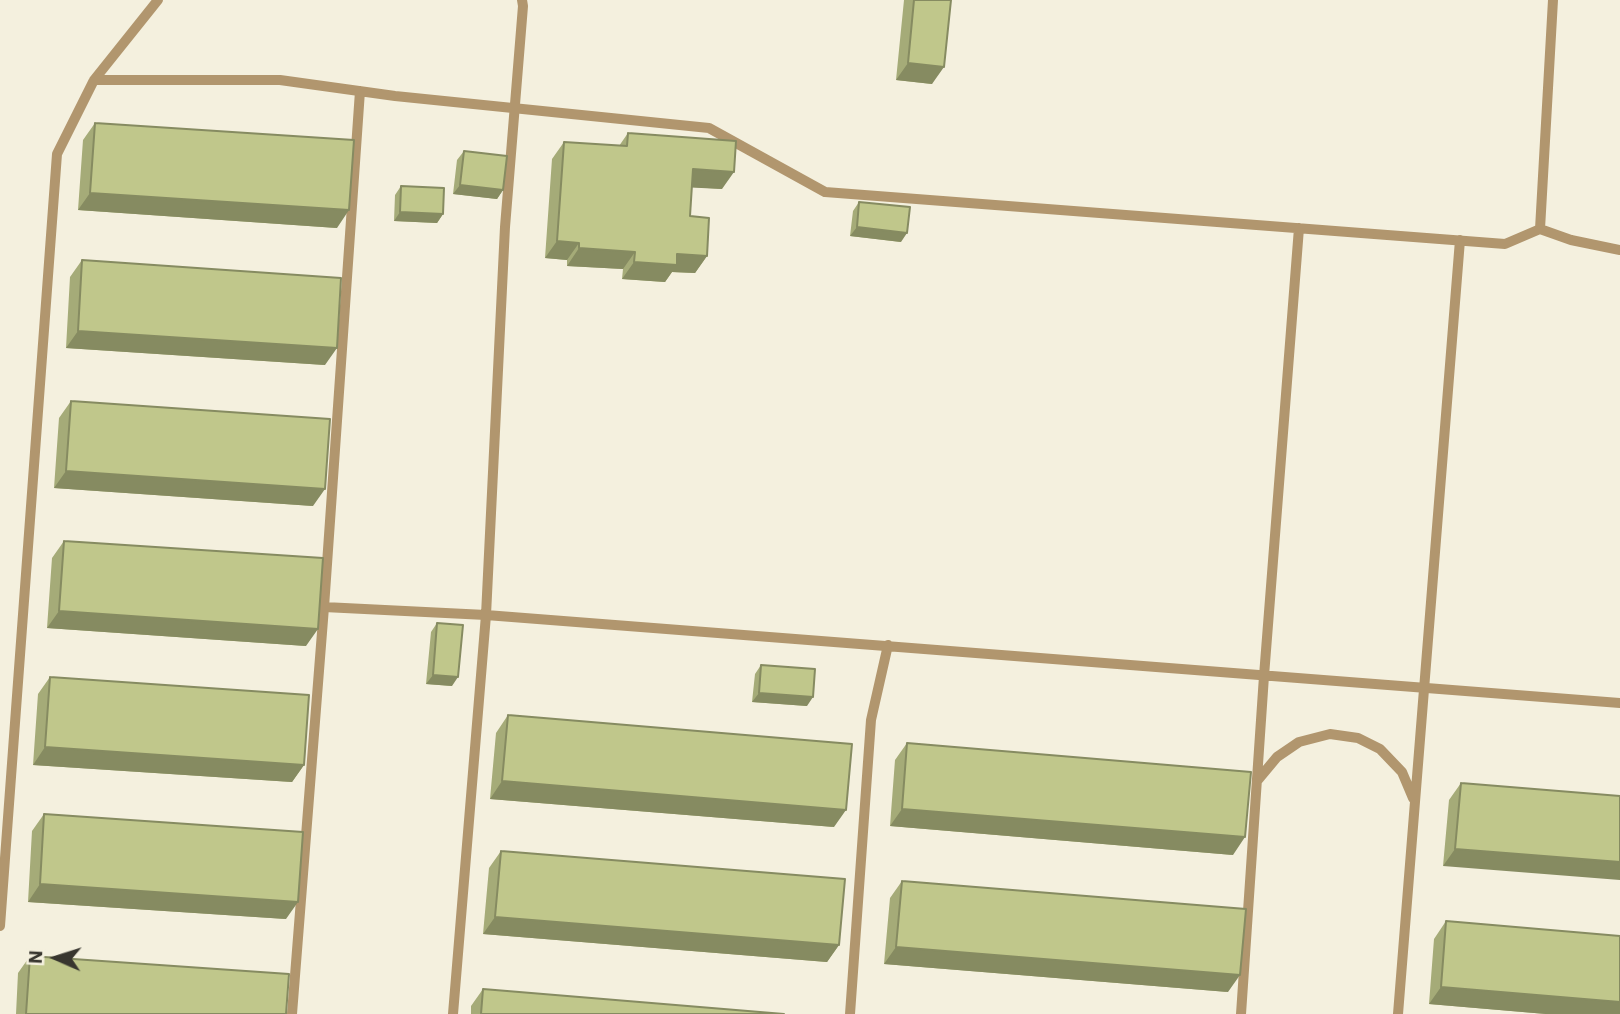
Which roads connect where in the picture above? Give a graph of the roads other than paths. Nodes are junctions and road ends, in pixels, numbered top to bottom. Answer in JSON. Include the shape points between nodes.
{"nodes":[{"id":1,"x":158,"y":0,"type":"edge"},
{"id":2,"x":522,"y":0,"type":"edge"},
{"id":3,"x":1553,"y":0,"type":"edge"},
{"id":4,"x":93,"y":80,"type":"junction"},
{"id":5,"x":360,"y":91,"type":"junction"},
{"id":6,"x":515,"y":108,"type":"junction"},
{"id":7,"x":1299,"y":228,"type":"junction"},
{"id":8,"x":1540,"y":229,"type":"junction"},
{"id":9,"x":1460,"y":240,"type":"junction"},
{"id":10,"x":1620,"y":250,"type":"edge"},
{"id":11,"x":324,"y":607,"type":"junction"},
{"id":12,"x":486,"y":615,"type":"junction"},
{"id":13,"x":888,"y":645,"type":"junction"},
{"id":14,"x":1264,"y":676,"type":"junction"},
{"id":15,"x":1424,"y":688,"type":"junction"},
{"id":16,"x":1620,"y":703,"type":"edge"},
{"id":17,"x":1257,"y":781,"type":"junction"},
{"id":18,"x":1414,"y":801,"type":"junction"},
{"id":19,"x":0,"y":926,"type":"edge"},
{"id":20,"x":292,"y":1014,"type":"edge"},
{"id":21,"x":453,"y":1014,"type":"edge"},
{"id":22,"x":850,"y":1014,"type":"edge"},
{"id":23,"x":1241,"y":1014,"type":"edge"},
{"id":24,"x":1398,"y":1014,"type":"edge"}],
"edges":[{"from":1,"to":4,"type":"lane"},
{"from":2,"to":6,"type":"lane"},
{"from":3,"to":8,"type":"lane"},
{"from":4,"to":5,"type":"lane","via":[[279,80]]},
{"from":4,"to":19,"type":"lane","via":[[57,154]]},
{"from":5,"to":6,"type":"lane"},
{"from":5,"to":11,"type":"lane"},
{"from":6,"to":7,"type":"lane","via":[[709,128],[825,192]]},
{"from":6,"to":12,"type":"lane"},
{"from":7,"to":9,"type":"lane"},
{"from":7,"to":14,"type":"lane"},
{"from":8,"to":9,"type":"lane","via":[[1505,244]]},
{"from":8,"to":10,"type":"lane"},
{"from":9,"to":15,"type":"lane"},
{"from":11,"to":12,"type":"lane"},
{"from":11,"to":20,"type":"lane"},
{"from":12,"to":13,"type":"lane"},
{"from":12,"to":21,"type":"lane"},
{"from":13,"to":14,"type":"lane"},
{"from":13,"to":22,"type":"lane","via":[[871,720]]},
{"from":14,"to":15,"type":"lane"},
{"from":14,"to":17,"type":"lane"},
{"from":15,"to":16,"type":"lane"},
{"from":15,"to":18,"type":"lane"},
{"from":17,"to":18,"type":"lane","via":[[1277,757],[1298,742],[1330,734],[1358,738],[1380,749],[1402,772]]},
{"from":17,"to":23,"type":"lane"},
{"from":18,"to":24,"type":"lane"}]}
